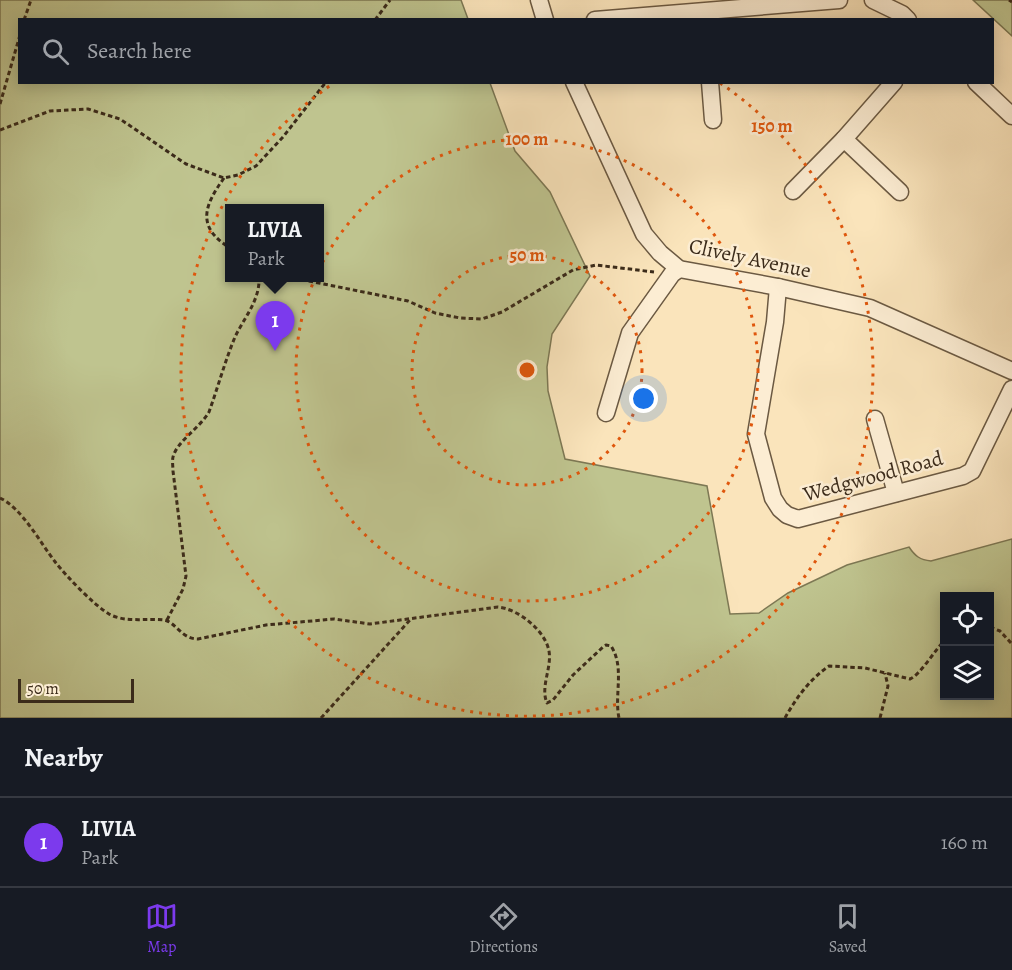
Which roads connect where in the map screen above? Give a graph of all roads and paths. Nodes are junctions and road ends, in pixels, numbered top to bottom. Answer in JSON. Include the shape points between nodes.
{"nodes":[{"id":1,"x":31,"y":0,"type":"edge"},
{"id":2,"x":390,"y":0,"type":"edge"},
{"id":3,"x":539,"y":0,"type":"edge"},
{"id":4,"x":839,"y":0,"type":"edge"},
{"id":5,"x":873,"y":0,"type":"edge"},
{"id":6,"x":705,"y":10,"type":"edge"},
{"id":7,"x":25,"y":18,"type":"edge"},
{"id":8,"x":376,"y":18,"type":"edge"},
{"id":9,"x":544,"y":18,"type":"edge"},
{"id":10,"x":617,"y":18,"type":"edge"},
{"id":11,"x":906,"y":18,"type":"edge"},
{"id":12,"x":18,"y":42,"type":"edge"},
{"id":13,"x":324,"y":84,"type":"edge"},
{"id":14,"x":575,"y":84,"type":"edge"},
{"id":15,"x":710,"y":84,"type":"edge"},
{"id":16,"x":892,"y":84,"type":"edge"},
{"id":17,"x":978,"y":84,"type":"edge"},
{"id":18,"x":0,"y":104,"type":"edge"},
{"id":19,"x":1012,"y":116,"type":"edge"},
{"id":20,"x":713,"y":120,"type":"dead end"},
{"id":21,"x":0,"y":130,"type":"edge"},
{"id":22,"x":844,"y":140,"type":"junction"},
{"id":23,"x":224,"y":178,"type":"junction"},
{"id":24,"x":792,"y":191,"type":"dead end"},
{"id":25,"x":900,"y":192,"type":"dead end"},
{"id":26,"x":225,"y":245,"type":"edge"},
{"id":27,"x":676,"y":271,"type":"junction"},
{"id":28,"x":258,"y":282,"type":"edge"},
{"id":29,"x":313,"y":282,"type":"edge"},
{"id":30,"x":778,"y":287,"type":"junction"},
{"id":31,"x":1012,"y":371,"type":"edge"},
{"id":32,"x":1012,"y":389,"type":"edge"},
{"id":33,"x":606,"y":413,"type":"dead end"},
{"id":34,"x":875,"y":419,"type":"dead end"},
{"id":35,"x":896,"y":493,"type":"junction"},
{"id":36,"x":0,"y":498,"type":"edge"},
{"id":37,"x":412,"y":618,"type":"junction"},
{"id":38,"x":167,"y":620,"type":"junction"},
{"id":39,"x":994,"y":629,"type":"edge"},
{"id":40,"x":1012,"y":644,"type":"edge"},
{"id":41,"x":940,"y":645,"type":"edge"},
{"id":42,"x":885,"y":673,"type":"junction"},
{"id":43,"x":321,"y":718,"type":"edge"},
{"id":44,"x":619,"y":718,"type":"edge"},
{"id":45,"x":785,"y":718,"type":"edge"},
{"id":46,"x":880,"y":718,"type":"edge"}],
"edges":[{"from":1,"to":7,"type":"path"},
{"from":2,"to":8,"type":"path"},
{"from":3,"to":9,"type":"street"},
{"from":4,"to":6,"type":"street"},
{"from":5,"to":11,"type":"street"},
{"from":6,"to":10,"type":"street"},
{"from":12,"to":18,"type":"path"},
{"from":13,"to":23,"type":"path","via":[[256,165]]},
{"from":14,"to":27,"type":"street","name":"Clively Avenue","via":[[644,234]]},
{"from":15,"to":20,"type":"street"},
{"from":16,"to":22,"type":"street"},
{"from":17,"to":19,"type":"street"},
{"from":21,"to":23,"type":"path","via":[[50,111],[88,109],[120,119],[186,164]]},
{"from":22,"to":24,"type":"street"},
{"from":22,"to":25,"type":"street"},
{"from":23,"to":26,"type":"path","via":[[207,210],[211,234]]},
{"from":27,"to":29,"type":"path","via":[[596,265],[573,270],[502,312],[482,319],[435,313],[408,302]]},
{"from":27,"to":30,"type":"street","name":"Clively Avenue"},
{"from":27,"to":33,"type":"street","via":[[630,333]]},
{"from":28,"to":38,"type":"path","via":[[254,302],[235,337],[209,412],[173,456],[186,576]]},
{"from":30,"to":31,"type":"street","name":"Clively Avenue","via":[[870,308]]},
{"from":30,"to":35,"type":"street","name":"Wedgwood Road","via":[[756,434],[773,498],[787,515],[798,519]]},
{"from":32,"to":35,"type":"street","name":"Wedgwood Road","via":[[972,471]]},
{"from":34,"to":35,"type":"street"},
{"from":36,"to":38,"type":"path","via":[[16,509],[58,566],[110,615]]},
{"from":37,"to":38,"type":"path","via":[[370,624],[334,619],[266,625],[198,639],[190,639]]},
{"from":37,"to":43,"type":"path"},
{"from":37,"to":44,"type":"path","via":[[498,607],[515,611],[533,626],[549,651],[545,692],[549,704],[589,660],[606,645],[611,646],[619,676]]},
{"from":39,"to":40,"type":"path"},
{"from":41,"to":42,"type":"path","via":[[916,677]]},
{"from":42,"to":45,"type":"path","via":[[829,666],[812,680]]},
{"from":42,"to":46,"type":"path","via":[[888,686]]}]}
